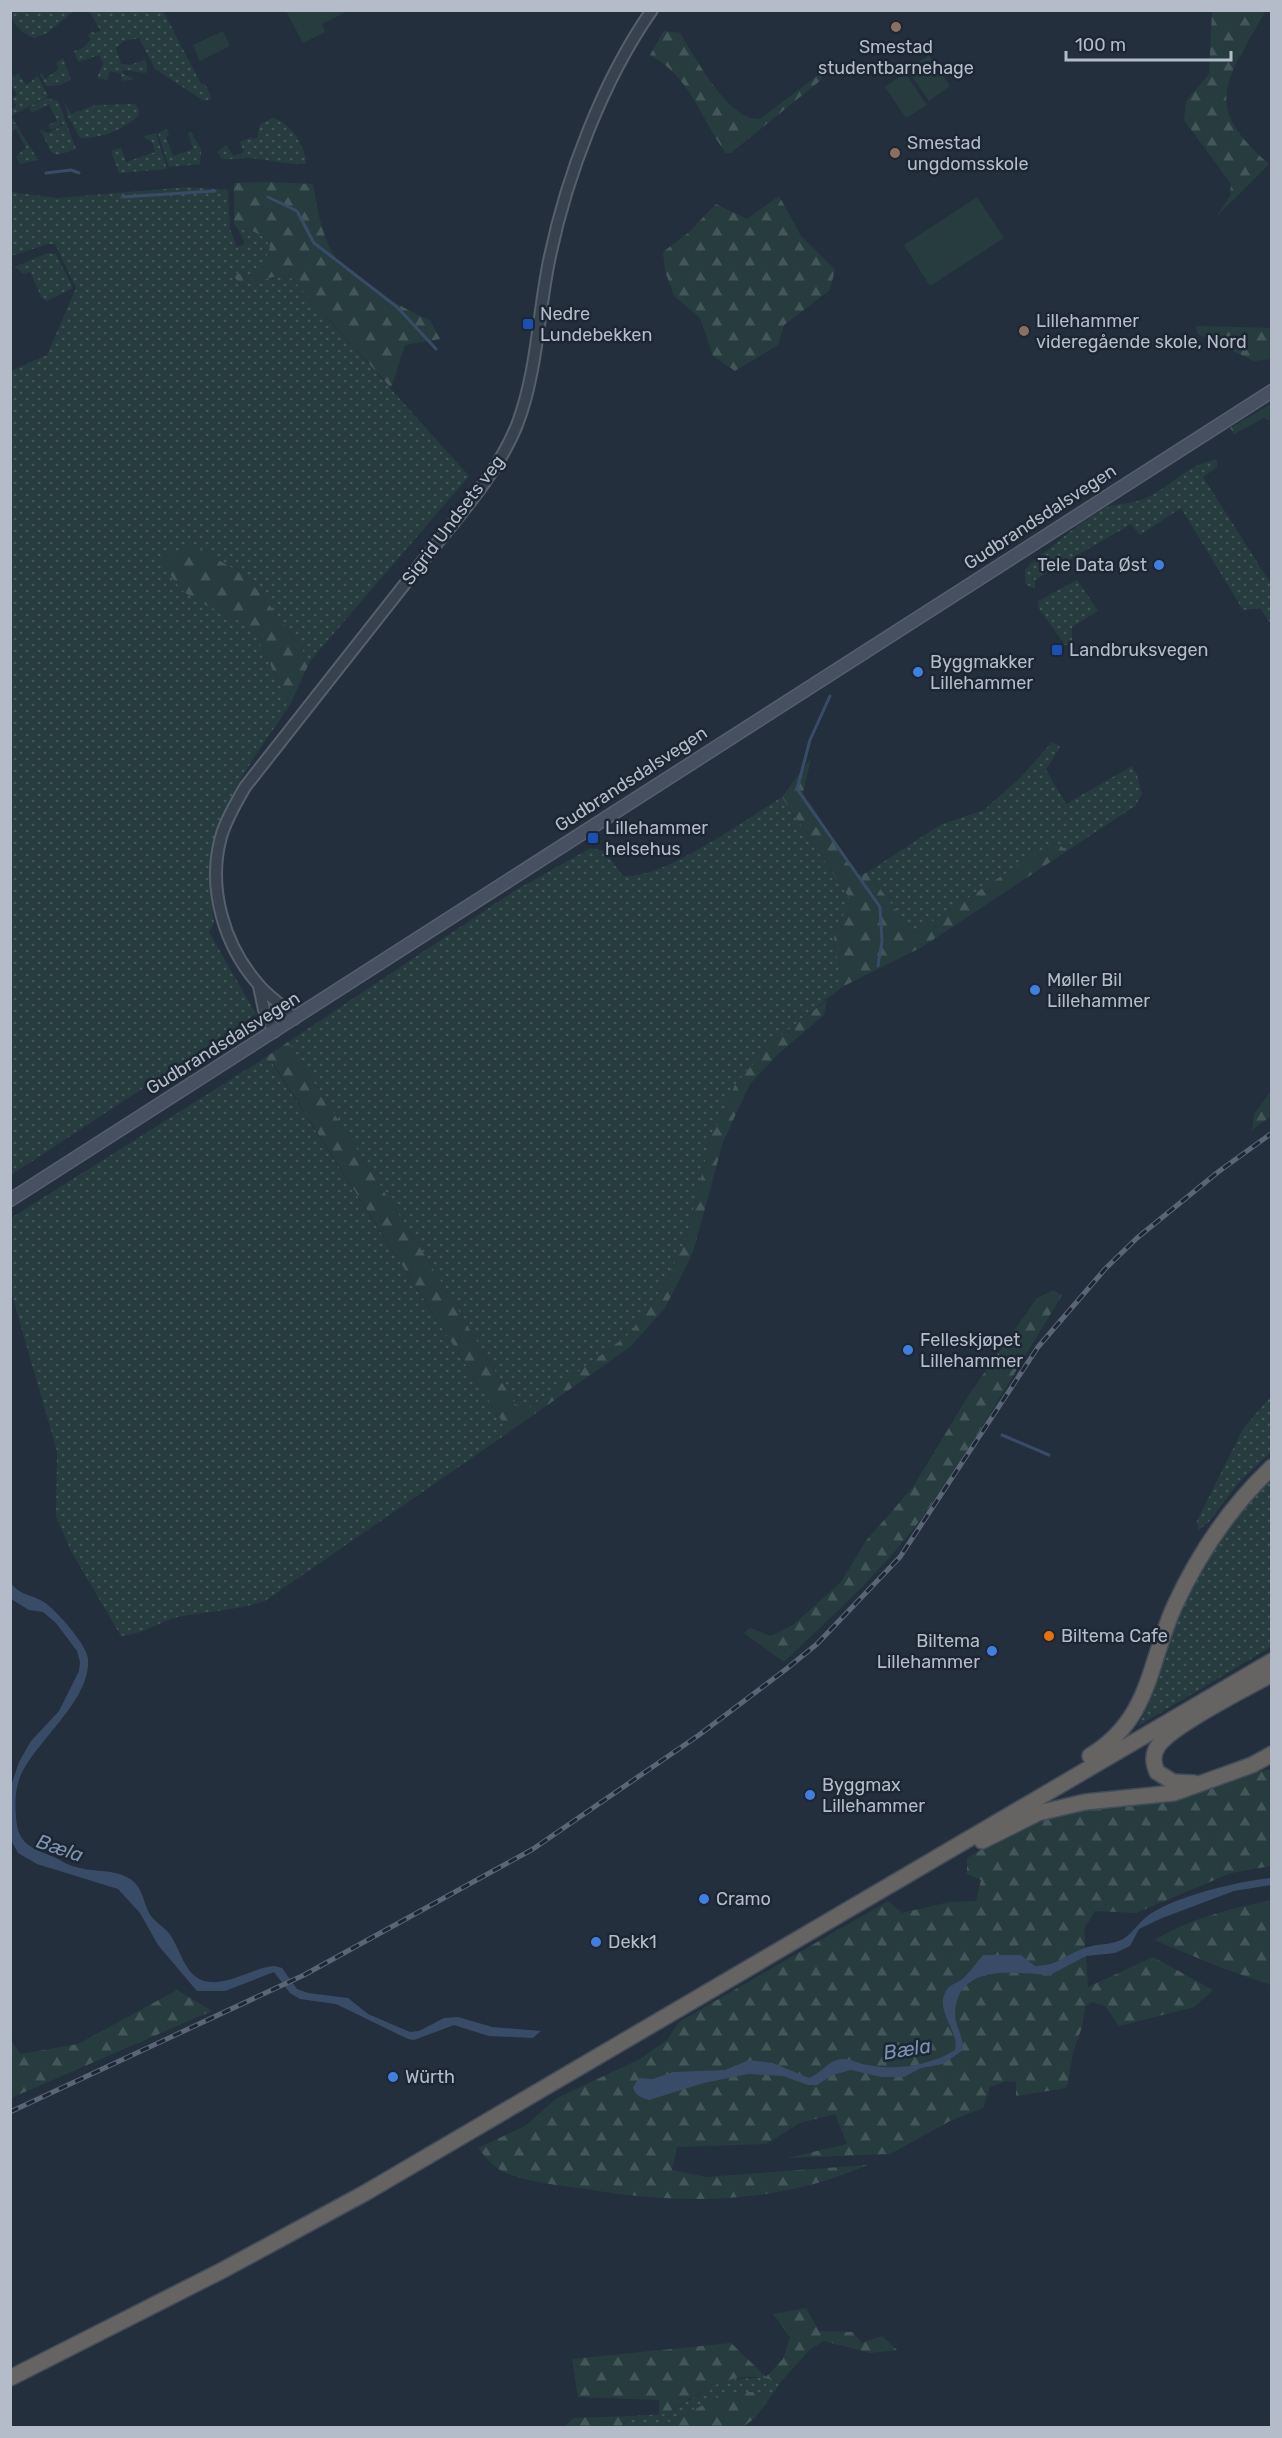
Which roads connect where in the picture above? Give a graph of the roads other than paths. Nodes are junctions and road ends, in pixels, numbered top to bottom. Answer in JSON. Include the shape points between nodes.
{"nodes":[{"id":1,"x":652,"y":10,"type":"edge"},
{"id":2,"x":1272,"y":391,"type":"edge"},
{"id":3,"x":259,"y":986,"type":"junction"},
{"id":4,"x":294,"y":1019,"type":"junction"},
{"id":5,"x":274,"y":1032,"type":"junction"},
{"id":6,"x":10,"y":1200,"type":"edge"},
{"id":7,"x":1272,"y":1467,"type":"edge"},
{"id":8,"x":1272,"y":1661,"type":"edge"},
{"id":9,"x":1272,"y":1674,"type":"edge"},
{"id":10,"x":1272,"y":1754,"type":"edge"},
{"id":11,"x":1203,"y":1782,"type":"junction"},
{"id":12,"x":888,"y":1886,"type":"junction"},
{"id":13,"x":763,"y":1960,"type":"junction"},
{"id":14,"x":10,"y":2378,"type":"edge"}],
"edges":[{"from":1,"to":3,"type":"street","name":"Sigrid Undsets veg","via":[[622,61],[577,163],[549,261],[528,390],[508,444],[444,534],[245,787],[227,819],[218,855],[218,902],[234,948]]},
{"from":2,"to":4,"type":"main road","name":"Gudbrandsdalsvegen"},
{"from":3,"to":4,"type":"street","name":"Sigrid Undsets veg"},
{"from":3,"to":5,"type":"street","name":"Sigrid Undsets veg"},
{"from":4,"to":5,"type":"main road","name":"Gudbrandsdalsvegen"},
{"from":5,"to":6,"type":"main road","name":"Gudbrandsdalsvegen"},
{"from":7,"to":13,"type":"highway","via":[[1237,1504],[1199,1558],[1174,1608],[1141,1702],[1124,1730],[1096,1753],[787,1938]]},
{"from":8,"to":12,"type":"highway"},
{"from":9,"to":11,"type":"highway","via":[[1176,1731],[1156,1748],[1154,1767],[1161,1777],[1181,1783]]},
{"from":10,"to":11,"type":"highway"},
{"from":11,"to":12,"type":"highway","via":[[1157,1797],[1085,1802],[1038,1814],[930,1873]]},
{"from":12,"to":13,"type":"highway"},
{"from":13,"to":14,"type":"highway","via":[[319,2219]]}]}
